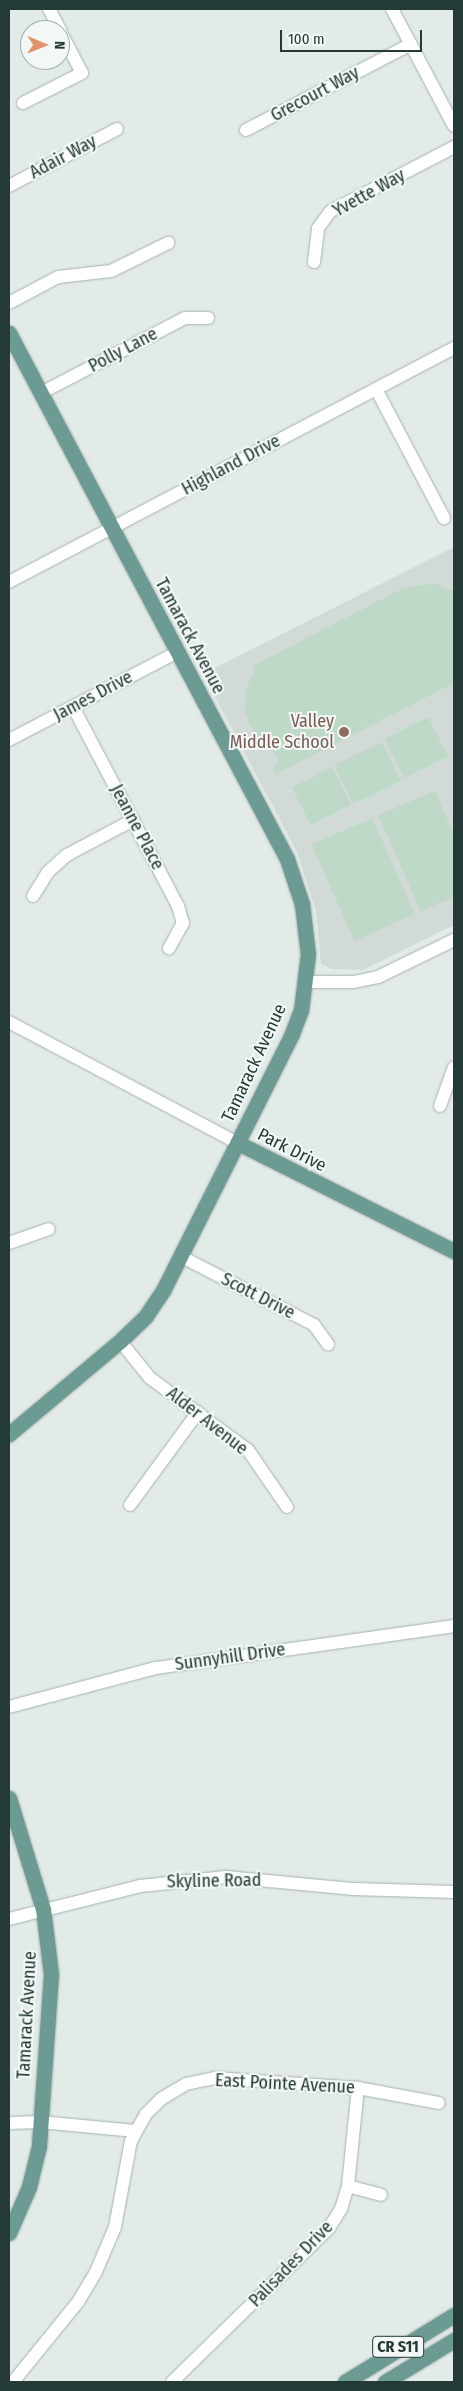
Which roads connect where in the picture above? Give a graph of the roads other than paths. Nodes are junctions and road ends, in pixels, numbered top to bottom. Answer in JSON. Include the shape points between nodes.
{"nodes":[{"id":1,"x":48,"y":9,"type":"edge"},
{"id":2,"x":392,"y":9,"type":"edge"},
{"id":3,"x":54,"y":20,"type":"edge"},
{"id":4,"x":411,"y":44,"type":"junction"},
{"id":5,"x":70,"y":50,"type":"edge"},
{"id":6,"x":23,"y":103,"type":"dead end"},
{"id":7,"x":454,"y":126,"type":"edge"},
{"id":8,"x":118,"y":129,"type":"dead end"},
{"id":9,"x":246,"y":130,"type":"dead end"},
{"id":10,"x":454,"y":148,"type":"edge"},
{"id":11,"x":9,"y":186,"type":"edge"},
{"id":12,"x":168,"y":243,"type":"dead end"},
{"id":13,"x":314,"y":262,"type":"dead end"},
{"id":14,"x":9,"y":303,"type":"edge"},
{"id":15,"x":208,"y":318,"type":"dead end"},
{"id":16,"x":9,"y":334,"type":"edge"},
{"id":17,"x":454,"y":348,"type":"edge"},
{"id":18,"x":376,"y":389,"type":"junction"},
{"id":19,"x":41,"y":393,"type":"junction"},
{"id":20,"x":444,"y":518,"type":"dead end"},
{"id":21,"x":111,"y":528,"type":"junction"},
{"id":22,"x":9,"y":582,"type":"edge"},
{"id":23,"x":177,"y":652,"type":"junction"},
{"id":24,"x":73,"y":706,"type":"junction"},
{"id":25,"x":9,"y":740,"type":"edge"},
{"id":26,"x":133,"y":820,"type":"junction"},
{"id":27,"x":33,"y":896,"type":"dead end"},
{"id":28,"x":454,"y":940,"type":"edge"},
{"id":29,"x":169,"y":948,"type":"dead end"},
{"id":30,"x":306,"y":982,"type":"junction"},
{"id":31,"x":9,"y":1022,"type":"edge"},
{"id":32,"x":454,"y":1067,"type":"edge"},
{"id":33,"x":440,"y":1106,"type":"dead end"},
{"id":34,"x":238,"y":1143,"type":"junction"},
{"id":35,"x":49,"y":1229,"type":"dead end"},
{"id":36,"x":9,"y":1243,"type":"edge"},
{"id":37,"x":454,"y":1252,"type":"edge"},
{"id":38,"x":180,"y":1256,"type":"junction"},
{"id":39,"x":120,"y":1341,"type":"junction"},
{"id":40,"x":328,"y":1344,"type":"dead end"},
{"id":41,"x":198,"y":1412,"type":"junction"},
{"id":42,"x":9,"y":1434,"type":"edge"},
{"id":43,"x":130,"y":1505,"type":"dead end"},
{"id":44,"x":287,"y":1507,"type":"dead end"},
{"id":45,"x":454,"y":1626,"type":"edge"},
{"id":46,"x":9,"y":1707,"type":"edge"},
{"id":47,"x":9,"y":1798,"type":"edge"},
{"id":48,"x":454,"y":1892,"type":"edge"},
{"id":49,"x":43,"y":1909,"type":"junction"},
{"id":50,"x":9,"y":1919,"type":"edge"},
{"id":51,"x":358,"y":2088,"type":"junction"},
{"id":52,"x":438,"y":2103,"type":"dead end"},
{"id":53,"x":40,"y":2122,"type":"junction"},
{"id":54,"x":9,"y":2123,"type":"edge"},
{"id":55,"x":136,"y":2131,"type":"junction"},
{"id":56,"x":348,"y":2186,"type":"junction"},
{"id":57,"x":381,"y":2195,"type":"dead end"},
{"id":58,"x":9,"y":2233,"type":"edge"},
{"id":59,"x":454,"y":2315,"type":"edge"},
{"id":60,"x":454,"y":2340,"type":"edge"},
{"id":61,"x":13,"y":2382,"type":"edge"},
{"id":62,"x":172,"y":2382,"type":"edge"},
{"id":63,"x":344,"y":2382,"type":"edge"},
{"id":64,"x":385,"y":2382,"type":"edge"}],
"edges":[{"from":1,"to":3,"type":"street"},
{"from":2,"to":4,"type":"street"},
{"from":4,"to":7,"type":"street"},
{"from":4,"to":9,"type":"street","name":"Grecourt Way"},
{"from":5,"to":6,"type":"street","via":[[82,73]]},
{"from":8,"to":11,"type":"street","name":"Adair Way"},
{"from":10,"to":13,"type":"street","name":"Yvette Way","via":[[331,211],[318,228]]},
{"from":12,"to":14,"type":"street","via":[[111,271],[58,277]]},
{"from":15,"to":19,"type":"street","name":"Polly Lane","via":[[185,318]]},
{"from":16,"to":19,"type":"main road","name":"Tamarack Avenue"},
{"from":17,"to":18,"type":"street","name":"Highland Drive"},
{"from":18,"to":20,"type":"street"},
{"from":18,"to":21,"type":"street","name":"Highland Drive"},
{"from":19,"to":21,"type":"main road","name":"Tamarack Avenue"},
{"from":21,"to":22,"type":"street","name":"Highland Drive"},
{"from":21,"to":23,"type":"main road","name":"Tamarack Avenue"},
{"from":23,"to":24,"type":"street","name":"James Drive"},
{"from":23,"to":30,"type":"main road","name":"Tamarack Avenue","via":[[287,859],[306,928]]},
{"from":24,"to":25,"type":"street","name":"James Drive"},
{"from":24,"to":26,"type":"street","name":"Jeanne Place"},
{"from":26,"to":27,"type":"street","via":[[67,855],[48,872]]},
{"from":26,"to":29,"type":"street","name":"Jeanne Place","via":[[178,906],[183,923]]},
{"from":28,"to":30,"type":"street","via":[[378,977],[354,982]]},
{"from":30,"to":34,"type":"main road","name":"Tamarack Avenue","via":[[292,1034]]},
{"from":31,"to":34,"type":"street","name":"Park Drive"},
{"from":32,"to":33,"type":"street"},
{"from":34,"to":37,"type":"main road","name":"Park Drive"},
{"from":34,"to":38,"type":"main road","name":"Tamarack Avenue"},
{"from":35,"to":36,"type":"street"},
{"from":38,"to":39,"type":"main road","name":"Tamarack Avenue","via":[[146,1316]]},
{"from":38,"to":40,"type":"street","name":"Scott Drive","via":[[314,1326]]},
{"from":39,"to":41,"type":"street","name":"Alder Avenue","via":[[150,1378]]},
{"from":39,"to":42,"type":"main road","name":"Tamarack Avenue"},
{"from":41,"to":43,"type":"street"},
{"from":41,"to":44,"type":"street","name":"Alder Avenue","via":[[248,1450]]},
{"from":45,"to":46,"type":"street","name":"Sunnyhill Drive","via":[[156,1668]]},
{"from":47,"to":49,"type":"main road","name":"Tamarack Avenue"},
{"from":48,"to":49,"type":"street","name":"Skyline Road","via":[[354,1889],[226,1876],[159,1882]]},
{"from":49,"to":50,"type":"street","name":"Skyline Road"},
{"from":49,"to":53,"type":"main road","name":"Tamarack Avenue","via":[[51,1974]]},
{"from":51,"to":52,"type":"street","name":"East Pointe Avenue"},
{"from":51,"to":55,"type":"street","name":"East Pointe Avenue","via":[[215,2078],[186,2084],[161,2098]]},
{"from":51,"to":56,"type":"street","name":"Palisades Drive"},
{"from":53,"to":54,"type":"street"},
{"from":53,"to":55,"type":"street"},
{"from":53,"to":58,"type":"main road","name":"Tamarack Avenue","via":[[34,2167]]},
{"from":55,"to":61,"type":"street","name":"East Pointe Avenue","via":[[115,2227],[95,2274],[78,2302]]},
{"from":56,"to":57,"type":"street"},
{"from":56,"to":62,"type":"street","name":"Palisades Drive","via":[[341,2209],[329,2228]]},
{"from":59,"to":63,"type":"main road","number":"CR S11"},
{"from":60,"to":64,"type":"main road","number":"CR S11"}]}
